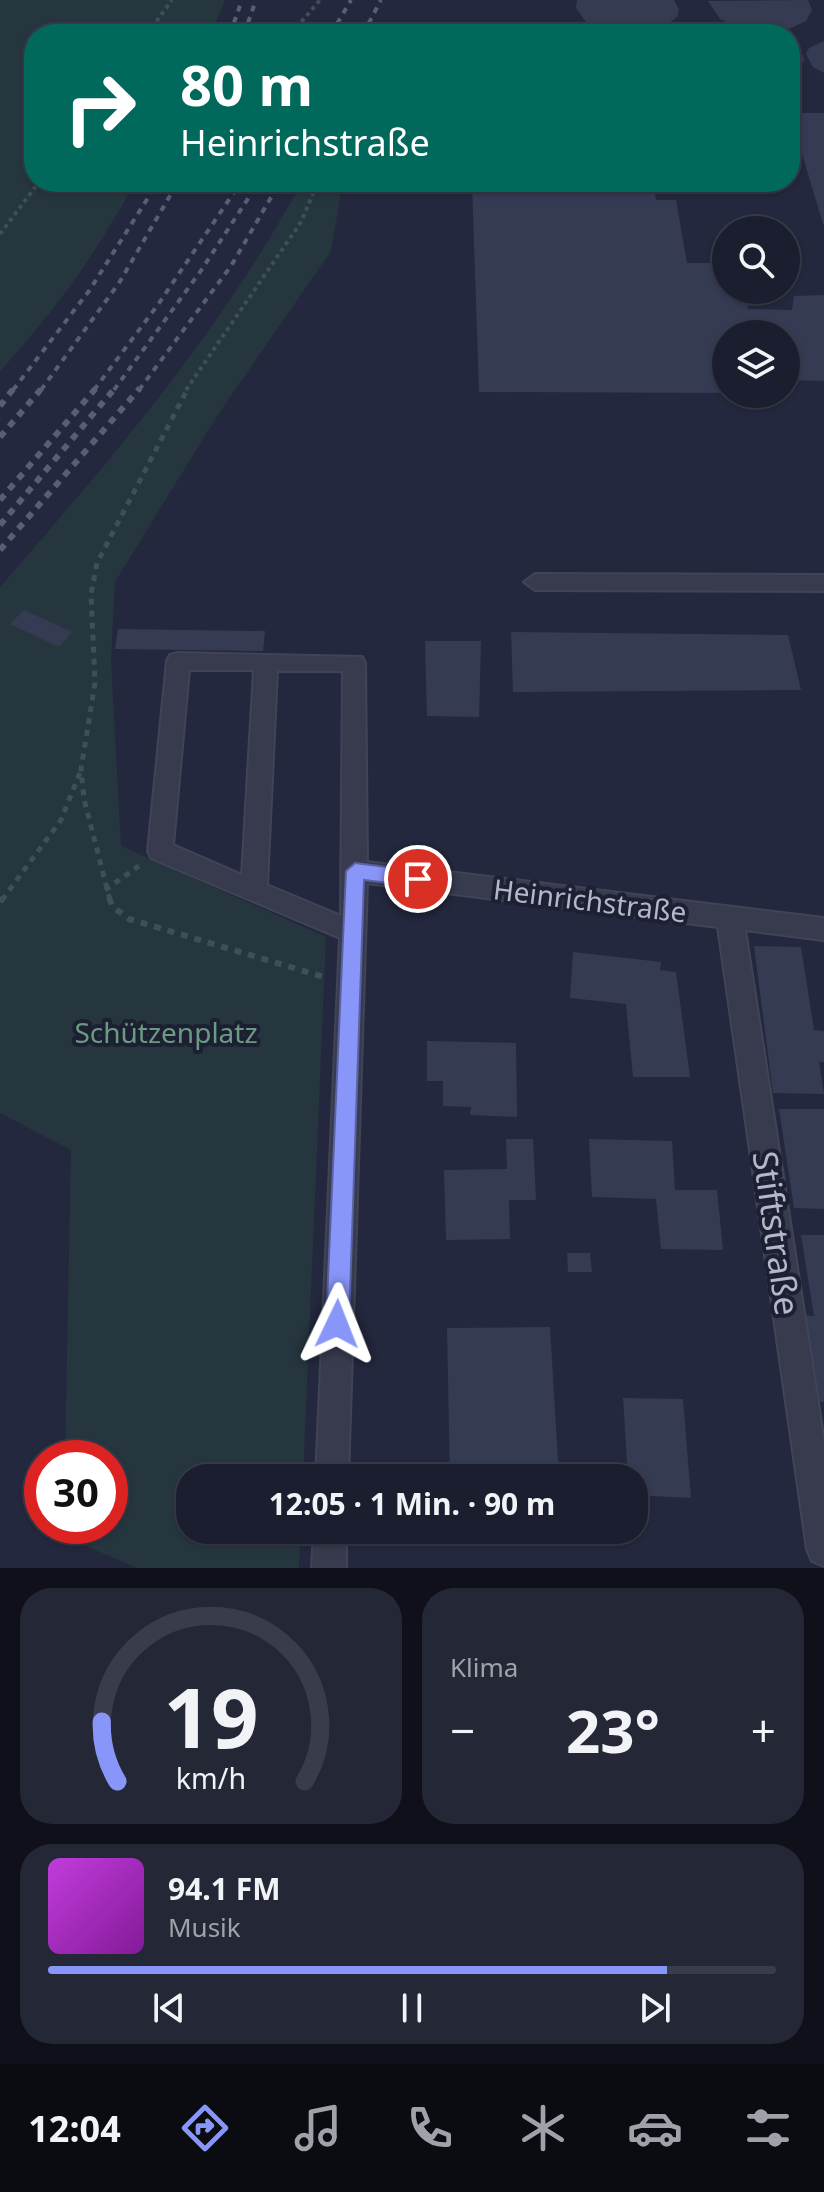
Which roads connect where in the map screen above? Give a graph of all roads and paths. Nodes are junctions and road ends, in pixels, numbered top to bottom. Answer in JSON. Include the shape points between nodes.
{"nodes":[{"id":1,"x":172,"y":0,"type":"edge"},
{"id":2,"x":320,"y":0,"type":"edge"},
{"id":3,"x":154,"y":24,"type":"edge"},
{"id":4,"x":300,"y":24,"type":"edge"},
{"id":5,"x":32,"y":192,"type":"edge"},
{"id":6,"x":0,"y":234,"type":"edge"},
{"id":7,"x":535,"y":582,"type":"dead end"},
{"id":8,"x":824,"y":583,"type":"edge"},
{"id":9,"x":266,"y":662,"type":"junction"},
{"id":10,"x":81,"y":769,"type":"dead end"},
{"id":11,"x":160,"y":851,"type":"junction"},
{"id":12,"x":355,"y":871,"type":"junction"},
{"id":13,"x":105,"y":890,"type":"dead end"},
{"id":14,"x":254,"y":892,"type":"junction"},
{"id":15,"x":0,"y":902,"type":"edge"},
{"id":16,"x":730,"y":918,"type":"junction"},
{"id":17,"x":824,"y":929,"type":"edge"},
{"id":18,"x":352,"y":932,"type":"junction"},
{"id":19,"x":333,"y":1464,"type":"edge"},
{"id":20,"x":330,"y":1544,"type":"edge"},
{"id":21,"x":824,"y":1549,"type":"edge"},
{"id":22,"x":329,"y":1568,"type":"edge"}],
"edges":[{"from":1,"to":3,"type":"path"},
{"from":2,"to":4,"type":"path"},
{"from":5,"to":6,"type":"path"},
{"from":7,"to":8,"type":"street"},
{"from":9,"to":11,"type":"street","via":[[178,661]]},
{"from":9,"to":12,"type":"street","via":[[354,663]]},
{"from":9,"to":14,"type":"street"},
{"from":10,"to":15,"type":"path","via":[[61,820]]},
{"from":11,"to":13,"type":"path"},
{"from":11,"to":14,"type":"street"},
{"from":12,"to":16,"type":"street","name":"Heinrichstraße"},
{"from":12,"to":18,"type":"street"},
{"from":14,"to":18,"type":"street"},
{"from":16,"to":17,"type":"street","name":"Heinrichstraße"},
{"from":16,"to":21,"type":"street","name":"Stiftstraße"},
{"from":18,"to":19,"type":"street"},
{"from":20,"to":22,"type":"street"}]}
